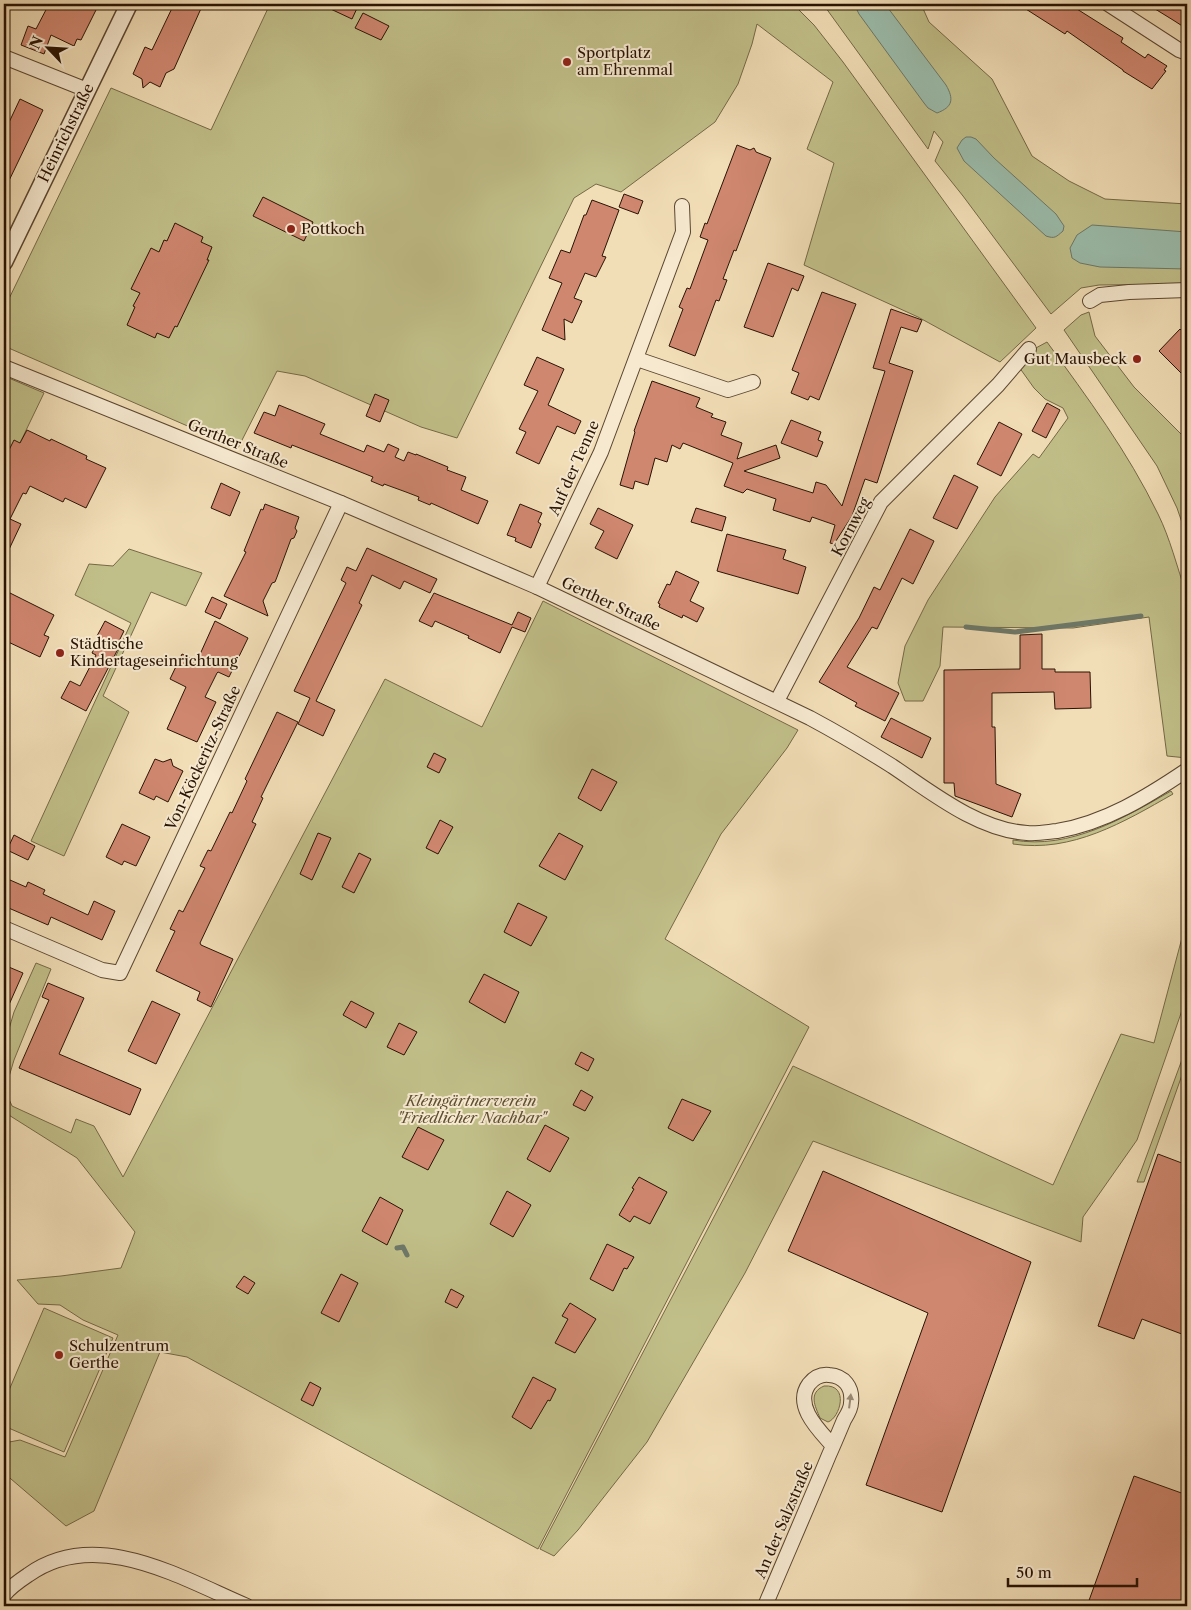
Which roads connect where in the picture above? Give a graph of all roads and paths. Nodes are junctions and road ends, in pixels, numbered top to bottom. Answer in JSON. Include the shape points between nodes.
{"nodes":[{"id":1,"x":129,"y":4,"type":"edge"},
{"id":2,"x":1108,"y":4,"type":"edge"},
{"id":3,"x":1187,"y":53,"type":"edge"},
{"id":4,"x":4,"y":57,"type":"edge"},
{"id":5,"x":87,"y":90,"type":"junction"},
{"id":6,"x":682,"y":206,"type":"dead end"},
{"id":7,"x":4,"y":262,"type":"edge"},
{"id":8,"x":1187,"y":290,"type":"edge"},
{"id":9,"x":1090,"y":301,"type":"dead end"},
{"id":10,"x":1029,"y":349,"type":"dead end"},
{"id":11,"x":636,"y":359,"type":"junction"},
{"id":12,"x":4,"y":367,"type":"edge"},
{"id":13,"x":753,"y":382,"type":"dead end"},
{"id":14,"x":341,"y":503,"type":"junction"},
{"id":15,"x":537,"y":587,"type":"junction"},
{"id":16,"x":778,"y":702,"type":"junction"},
{"id":17,"x":1187,"y":770,"type":"edge"},
{"id":18,"x":4,"y":928,"type":"edge"},
{"id":19,"x":833,"y":1446,"type":"junction"},
{"id":20,"x":4,"y":1595,"type":"edge"},
{"id":21,"x":247,"y":1606,"type":"edge"},
{"id":22,"x":764,"y":1606,"type":"edge"}],
"edges":[{"from":1,"to":5,"type":"street","name":"Heinrichstraße"},
{"from":2,"to":3,"type":"street"},
{"from":4,"to":5,"type":"street"},
{"from":5,"to":7,"type":"street","name":"Heinrichstraße"},
{"from":6,"to":11,"type":"street","name":"Auf der Tenne","via":[[683,232]]},
{"from":8,"to":9,"type":"street","via":[[1100,295]]},
{"from":10,"to":16,"type":"street","name":"Kornweg","via":[[998,385],[881,502]]},
{"from":11,"to":13,"type":"street","via":[[728,390]]},
{"from":11,"to":15,"type":"street","name":"Auf der Tenne","via":[[601,452]]},
{"from":12,"to":14,"type":"street","name":"Gerther Straße"},
{"from":14,"to":15,"type":"street","name":"Gerther Straße"},
{"from":14,"to":18,"type":"street","name":"Von-Köckeritz-Straße","via":[[120,973],[102,970]]},
{"from":15,"to":16,"type":"street","name":"Gerther Straße"},
{"from":16,"to":17,"type":"street","name":"Gerther Straße","via":[[836,732],[981,821],[1027,833],[1076,828],[1103,819]]},
{"from":19,"to":19,"type":"street","name":"An der Salzstraße","one_way":true,"via":[[851,1404],[851,1390],[844,1380],[824,1374],[808,1385],[804,1395],[805,1406],[813,1424]]},
{"from":19,"to":22,"type":"street","name":"An der Salzstraße"},
{"from":20,"to":21,"type":"street","via":[[45,1565],[83,1555],[104,1554],[144,1563]]}]}
